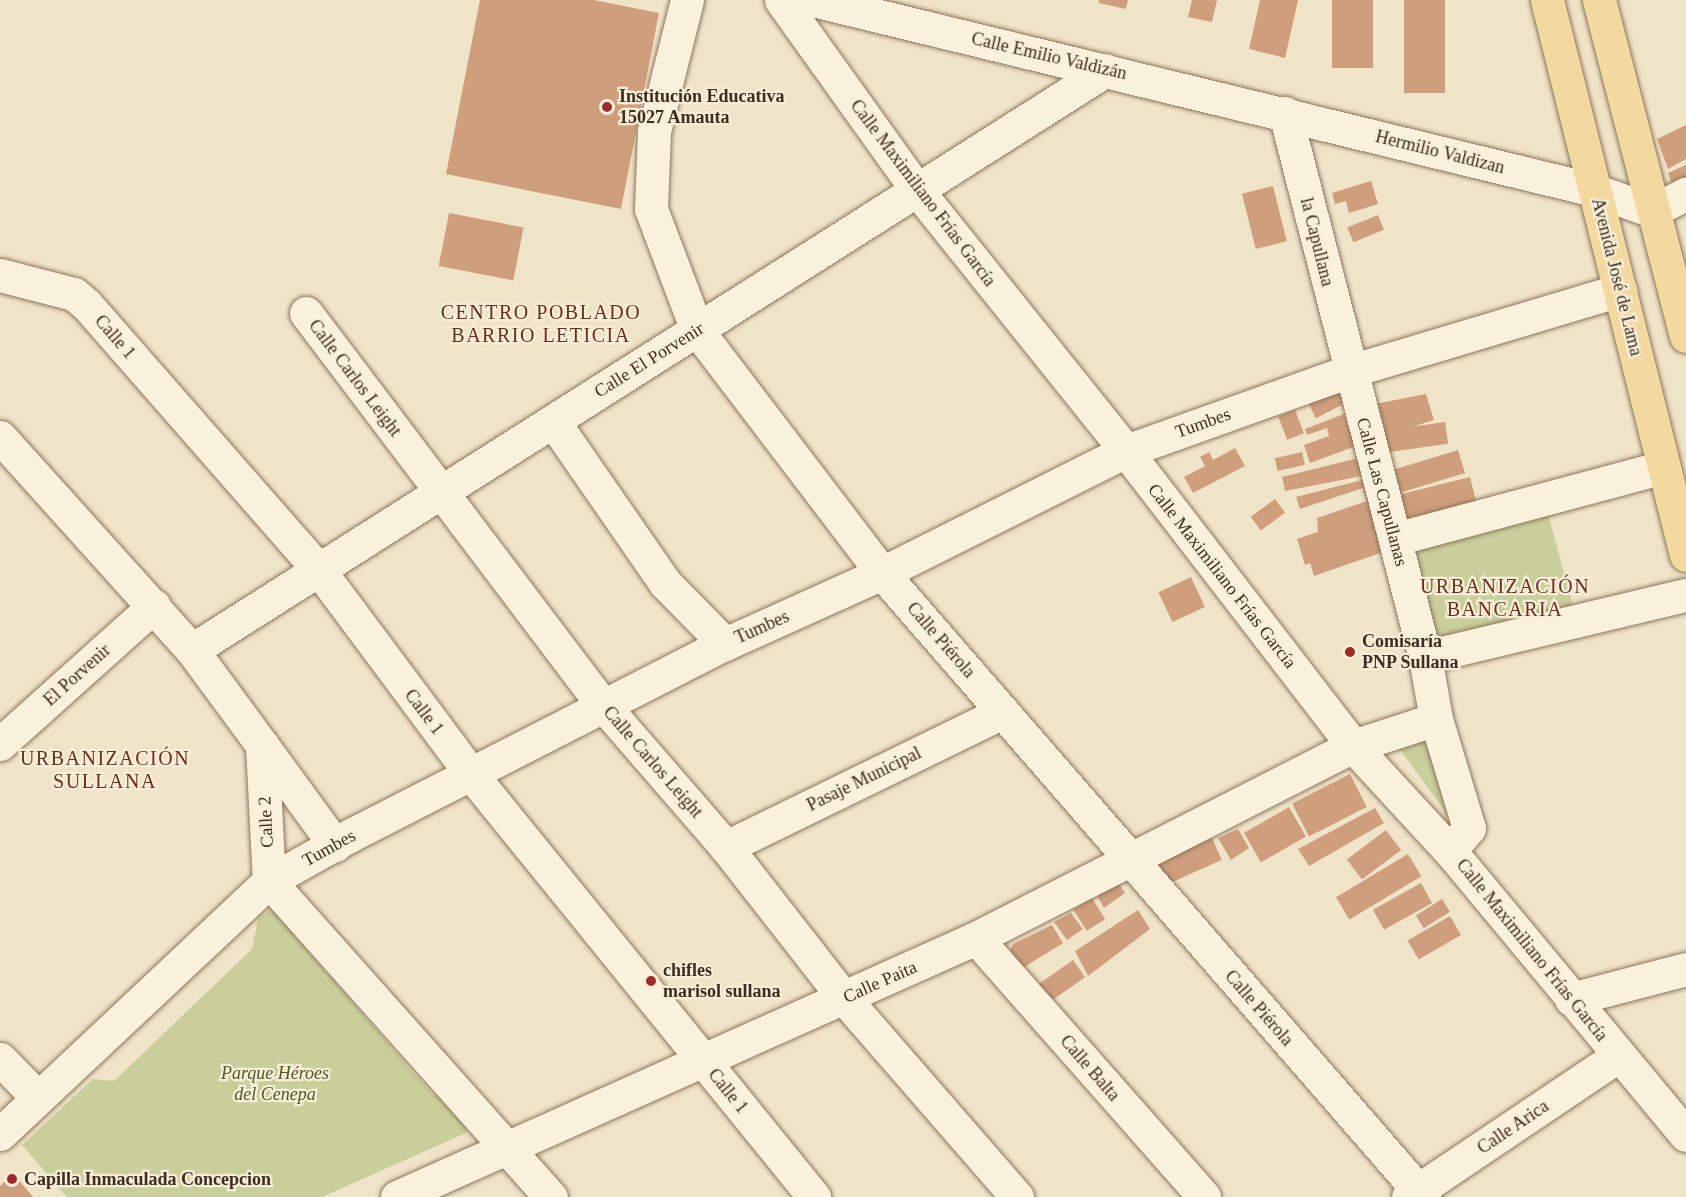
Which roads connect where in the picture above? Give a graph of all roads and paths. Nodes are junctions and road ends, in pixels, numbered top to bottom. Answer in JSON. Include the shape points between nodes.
{"nodes":[{"id":1,"x":687,"y":0,"type":"edge"},
{"id":2,"x":781,"y":0,"type":"edge"},
{"id":3,"x":813,"y":0,"type":"edge"},
{"id":4,"x":1548,"y":0,"type":"edge"},
{"id":5,"x":1599,"y":0,"type":"edge"},
{"id":6,"x":1106,"y":70,"type":"junction"},
{"id":7,"x":1285,"y":113,"type":"junction"},
{"id":8,"x":917,"y":190,"type":"junction"},
{"id":9,"x":1594,"y":190,"type":"junction"},
{"id":10,"x":1686,"y":194,"type":"edge"},
{"id":11,"x":1652,"y":211,"type":"junction"},
{"id":12,"x":0,"y":275,"type":"edge"},
{"id":13,"x":1620,"y":290,"type":"junction"},
{"id":14,"x":306,"y":313,"type":"dead end"},
{"id":15,"x":697,"y":330,"type":"junction"},
{"id":16,"x":1686,"y":336,"type":"edge"},
{"id":17,"x":1350,"y":371,"type":"junction"},
{"id":18,"x":553,"y":421,"type":"junction"},
{"id":19,"x":0,"y":437,"type":"edge"},
{"id":20,"x":1126,"y":451,"type":"junction"},
{"id":21,"x":1664,"y":467,"type":"junction"},
{"id":22,"x":442,"y":492,"type":"junction"},
{"id":23,"x":1395,"y":538,"type":"junction"},
{"id":24,"x":1686,"y":555,"type":"edge"},
{"id":25,"x":319,"y":570,"type":"junction"},
{"id":26,"x":882,"y":573,"type":"junction"},
{"id":27,"x":1686,"y":595,"type":"edge"},
{"id":28,"x":154,"y":606,"type":"junction"},
{"id":29,"x":725,"y":644,"type":"junction"},
{"id":30,"x":192,"y":650,"type":"junction"},
{"id":31,"x":1425,"y":657,"type":"junction"},
{"id":32,"x":603,"y":705,"type":"junction"},
{"id":33,"x":1003,"y":712,"type":"junction"},
{"id":34,"x":1436,"y":719,"type":"junction"},
{"id":35,"x":0,"y":744,"type":"edge"},
{"id":36,"x":262,"y":745,"type":"junction"},
{"id":37,"x":1353,"y":746,"type":"junction"},
{"id":38,"x":471,"y":774,"type":"junction"},
{"id":39,"x":335,"y":845,"type":"junction"},
{"id":40,"x":726,"y":847,"type":"junction"},
{"id":41,"x":1450,"y":851,"type":"junction"},
{"id":42,"x":1128,"y":858,"type":"junction"},
{"id":43,"x":269,"y":881,"type":"junction"},
{"id":44,"x":976,"y":938,"type":"junction"},
{"id":45,"x":1686,"y":969,"type":"edge"},
{"id":46,"x":844,"y":998,"type":"junction"},
{"id":47,"x":1571,"y":999,"type":"junction"},
{"id":48,"x":1618,"y":1056,"type":"junction"},
{"id":49,"x":0,"y":1059,"type":"edge"},
{"id":50,"x":702,"y":1060,"type":"junction"},
{"id":51,"x":38,"y":1098,"type":"junction"},
{"id":52,"x":0,"y":1134,"type":"edge"},
{"id":53,"x":1686,"y":1134,"type":"edge"},
{"id":54,"x":507,"y":1146,"type":"junction"},
{"id":55,"x":1417,"y":1195,"type":"edge"},
{"id":56,"x":397,"y":1197,"type":"edge"},
{"id":57,"x":551,"y":1197,"type":"edge"},
{"id":58,"x":814,"y":1197,"type":"edge"},
{"id":59,"x":1017,"y":1197,"type":"edge"},
{"id":60,"x":1204,"y":1197,"type":"edge"}],
"edges":[{"from":1,"to":15,"type":"street","name":"Calle Piérola","via":[[654,131],[651,209]]},
{"from":2,"to":8,"type":"street","name":"Calle Maximiliano Frías García"},
{"from":3,"to":6,"type":"street","name":"Calle Emilio Valdizán"},
{"from":4,"to":9,"type":"main road","name":"Avenida José de Lama"},
{"from":5,"to":11,"type":"main road"},
{"from":6,"to":7,"type":"street","name":"Calle Emilio Valdizán"},
{"from":6,"to":8,"type":"street","name":"Calle El Porvenir"},
{"from":7,"to":9,"type":"street","name":"Hermilio Valdizan"},
{"from":7,"to":17,"type":"street","name":"la Capullana"},
{"from":8,"to":15,"type":"street","name":"Calle El Porvenir"},
{"from":8,"to":20,"type":"street","name":"Calle Maximiliano Frías García"},
{"from":9,"to":11,"type":"street","name":"Hermilio Valdizan"},
{"from":9,"to":13,"type":"main road","name":"Avenida José de Lama"},
{"from":10,"to":11,"type":"street"},
{"from":11,"to":16,"type":"main road"},
{"from":12,"to":25,"type":"street","name":"Calle 1","via":[[74,294],[86,304]]},
{"from":13,"to":17,"type":"street","name":"Tumbes"},
{"from":13,"to":21,"type":"main road","name":"Avenida José de Lama"},
{"from":14,"to":22,"type":"street","name":"Calle Carlos Leight"},
{"from":15,"to":18,"type":"street","name":"Calle El Porvenir"},
{"from":15,"to":26,"type":"street","name":"Calle Piérola"},
{"from":17,"to":20,"type":"street","name":"Tumbes"},
{"from":17,"to":23,"type":"street","name":"Calle Las Capullanas"},
{"from":18,"to":22,"type":"street","name":"Calle El Porvenir"},
{"from":18,"to":29,"type":"street","via":[[666,584]]},
{"from":19,"to":28,"type":"street"},
{"from":20,"to":26,"type":"street","name":"Tumbes"},
{"from":20,"to":37,"type":"street","name":"Calle Maximiliano Frías García"},
{"from":21,"to":23,"type":"street"},
{"from":21,"to":24,"type":"main road","name":"Avenida José de Lama"},
{"from":22,"to":25,"type":"street","name":"Calle El Porvenir"},
{"from":22,"to":32,"type":"street","name":"Calle Carlos Leight"},
{"from":23,"to":31,"type":"street","name":"Calle Las Capullanas"},
{"from":25,"to":30,"type":"street","name":"Calle El Porvenir"},
{"from":25,"to":38,"type":"street","name":"Calle 1"},
{"from":26,"to":29,"type":"street","name":"Tumbes"},
{"from":26,"to":33,"type":"street","name":"Calle Piérola"},
{"from":27,"to":31,"type":"street"},
{"from":28,"to":30,"type":"street"},
{"from":28,"to":35,"type":"street","name":"El Porvenir"},
{"from":29,"to":32,"type":"street","name":"Tumbes"},
{"from":30,"to":36,"type":"street"},
{"from":31,"to":34,"type":"street","name":"Calle Las Capullanas"},
{"from":32,"to":38,"type":"street","name":"Tumbes"},
{"from":32,"to":40,"type":"street","name":"Calle Carlos Leight"},
{"from":33,"to":40,"type":"street","name":"Pasaje Municipal"},
{"from":33,"to":42,"type":"street","name":"Calle Piérola"},
{"from":34,"to":37,"type":"street","name":"Calle Paita"},
{"from":34,"to":41,"type":"street","name":"Calle Las Capullanas","via":[[1469,828]]},
{"from":36,"to":39,"type":"street"},
{"from":36,"to":43,"type":"street","name":"Calle 2"},
{"from":37,"to":41,"type":"street","name":"Calle Maximiliano Frías García"},
{"from":37,"to":42,"type":"street","name":"Calle Paita"},
{"from":38,"to":39,"type":"street","name":"Tumbes"},
{"from":38,"to":50,"type":"street","name":"Calle 1"},
{"from":39,"to":43,"type":"street","name":"Tumbes"},
{"from":40,"to":46,"type":"street","name":"Calle Carlos Leight"},
{"from":41,"to":47,"type":"street","name":"Calle Maximiliano Frías García"},
{"from":42,"to":44,"type":"street","name":"Calle Paita"},
{"from":42,"to":55,"type":"street","name":"Calle Piérola"},
{"from":43,"to":51,"type":"street","name":"Tumbes"},
{"from":43,"to":54,"type":"street"},
{"from":44,"to":46,"type":"street","name":"Calle Paita"},
{"from":44,"to":60,"type":"street","name":"Calle Balta"},
{"from":45,"to":47,"type":"street"},
{"from":46,"to":50,"type":"street","name":"Calle Paita"},
{"from":46,"to":59,"type":"street","name":"Calle Carlos Leight"},
{"from":47,"to":48,"type":"street","name":"Calle Maximiliano Frías García"},
{"from":48,"to":53,"type":"street","name":"Calle Maximiliano Frías García"},
{"from":48,"to":55,"type":"street","name":"Calle Arica"},
{"from":49,"to":51,"type":"street"},
{"from":50,"to":54,"type":"street","name":"Calle Paita"},
{"from":50,"to":58,"type":"street","name":"Calle 1"},
{"from":51,"to":52,"type":"street","name":"Tumbes"},
{"from":54,"to":56,"type":"street","name":"Calle Paita"},
{"from":54,"to":57,"type":"street"}]}
